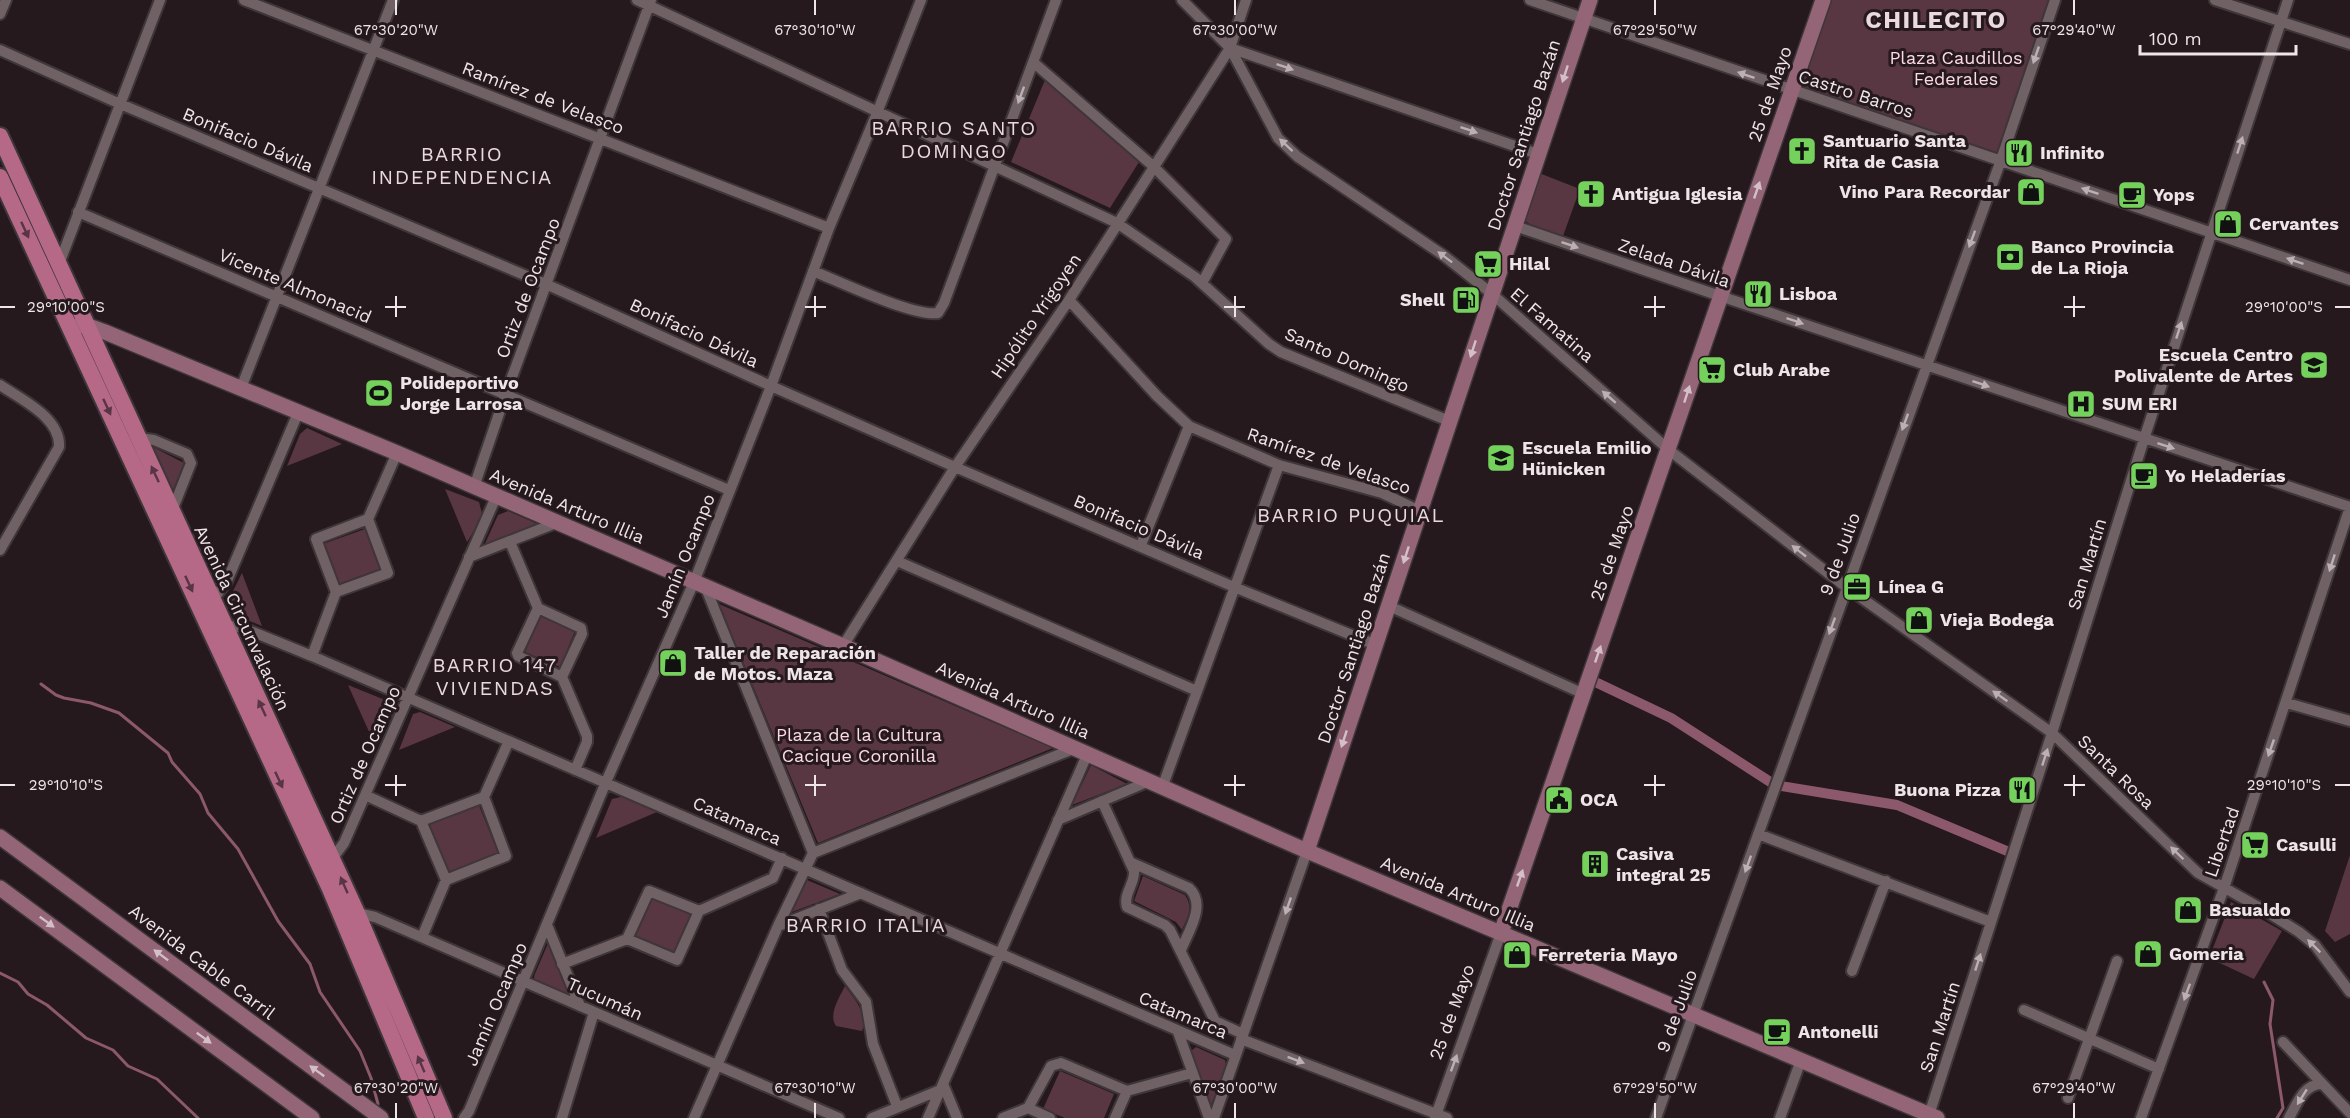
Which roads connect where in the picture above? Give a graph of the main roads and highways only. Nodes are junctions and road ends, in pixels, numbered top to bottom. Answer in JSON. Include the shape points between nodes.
{"nodes":[{"id":1,"x":1590,"y":0,"type":"edge"},
{"id":2,"x":1823,"y":0,"type":"edge"},
{"id":3,"x":0,"y":136,"type":"edge"},
{"id":4,"x":0,"y":177,"type":"edge"},
{"id":5,"x":78,"y":326,"type":"junction"},
{"id":6,"x":0,"y":837,"type":"edge"},
{"id":7,"x":1307,"y":851,"type":"junction"},
{"id":8,"x":0,"y":888,"type":"edge"},
{"id":9,"x":1501,"y":933,"type":"junction"},
{"id":10,"x":1932,"y":1117,"type":"edge"},
{"id":11,"x":312,"y":1118,"type":"edge"},
{"id":12,"x":381,"y":1118,"type":"edge"},
{"id":13,"x":426,"y":1118,"type":"edge"},
{"id":14,"x":444,"y":1118,"type":"edge"}],
"edges":[{"from":1,"to":7,"type":"main road","name":"Doctor Santiago Bazán","one_way":true},
{"from":9,"to":2,"type":"main road","name":"25 de Mayo","one_way":true},
{"from":3,"to":5,"type":"main road","name":"Avenida Circunvalación","via":[[58,264]]},
{"from":4,"to":5,"type":"main road","name":"Avenida Circunvalación","one_way":true},
{"from":5,"to":7,"type":"main road","name":"Avenida Arturo Illia","via":[[397,453]]},
{"from":5,"to":13,"type":"main road","name":"Avenida Circunvalación","one_way":true,"via":[[330,889]]},
{"from":14,"to":5,"type":"main road","name":"Avenida Circunvalación","one_way":true,"via":[[357,914],[213,600],[138,438]]},
{"from":12,"to":6,"type":"main road","name":"Avenida Cable Carril","one_way":true},
{"from":7,"to":9,"type":"main road","name":"Avenida Arturo Illia"},
{"from":8,"to":11,"type":"main road","one_way":true},
{"from":9,"to":10,"type":"main road","name":"Avenida Arturo Illia"}]}
